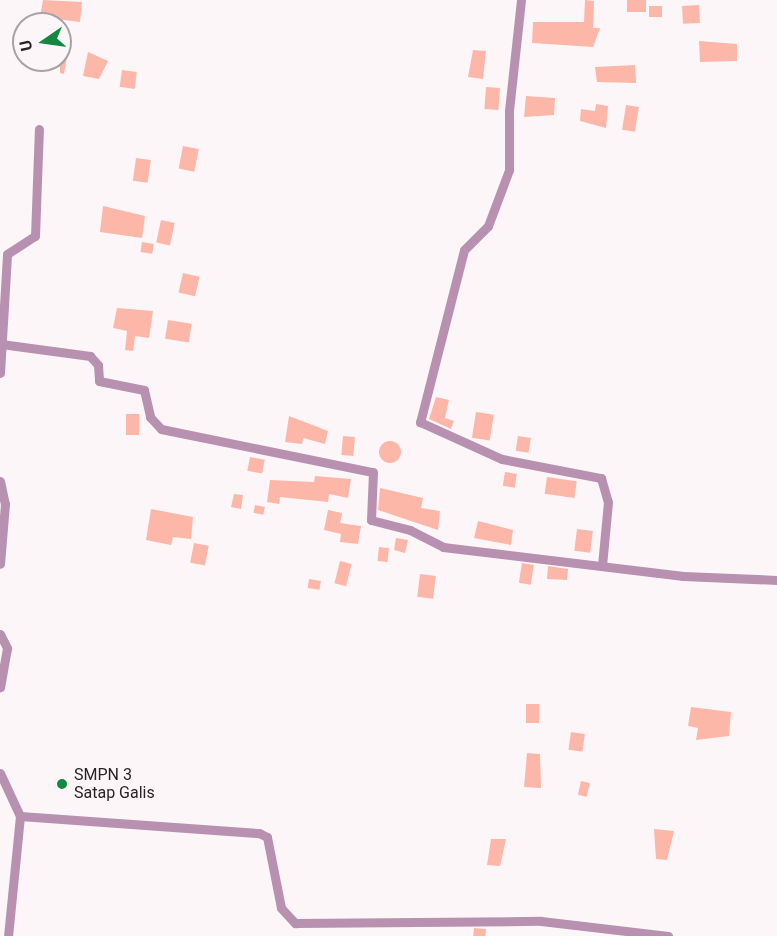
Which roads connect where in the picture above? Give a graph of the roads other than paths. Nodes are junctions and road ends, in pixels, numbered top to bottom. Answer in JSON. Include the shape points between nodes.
{"nodes":[{"id":1,"x":520,"y":0,"type":"edge"},
{"id":2,"x":39,"y":129,"type":"dead end"},
{"id":3,"x":1,"y":344,"type":"edge"},
{"id":4,"x":0,"y":373,"type":"edge"},
{"id":5,"x":0,"y":484,"type":"edge"},
{"id":6,"x":0,"y":564,"type":"edge"},
{"id":7,"x":602,"y":565,"type":"junction"},
{"id":8,"x":777,"y":580,"type":"edge"},
{"id":9,"x":0,"y":634,"type":"edge"},
{"id":10,"x":0,"y":687,"type":"edge"},
{"id":11,"x":0,"y":773,"type":"edge"},
{"id":12,"x":20,"y":816,"type":"junction"},
{"id":13,"x":8,"y":936,"type":"edge"},
{"id":14,"x":668,"y":936,"type":"edge"}],
"edges":[{"from":1,"to":7,"type":"street","via":[[509,111],[509,170],[488,226],[464,250],[420,422],[502,459],[601,478],[608,502]]},
{"from":2,"to":3,"type":"street","via":[[35,236],[7,254]]},
{"from":3,"to":4,"type":"street"},
{"from":3,"to":7,"type":"street","via":[[90,356],[98,365],[99,381],[144,390],[150,417],[161,429],[228,438],[373,472],[374,523],[410,530],[454,550]]},
{"from":5,"to":6,"type":"street","via":[[5,504]]},
{"from":7,"to":8,"type":"street"},
{"from":9,"to":10,"type":"street","via":[[7,648]]},
{"from":11,"to":12,"type":"street"},
{"from":12,"to":13,"type":"street"},
{"from":12,"to":14,"type":"street","via":[[259,833],[267,837],[281,908],[295,923],[541,921]]}]}
